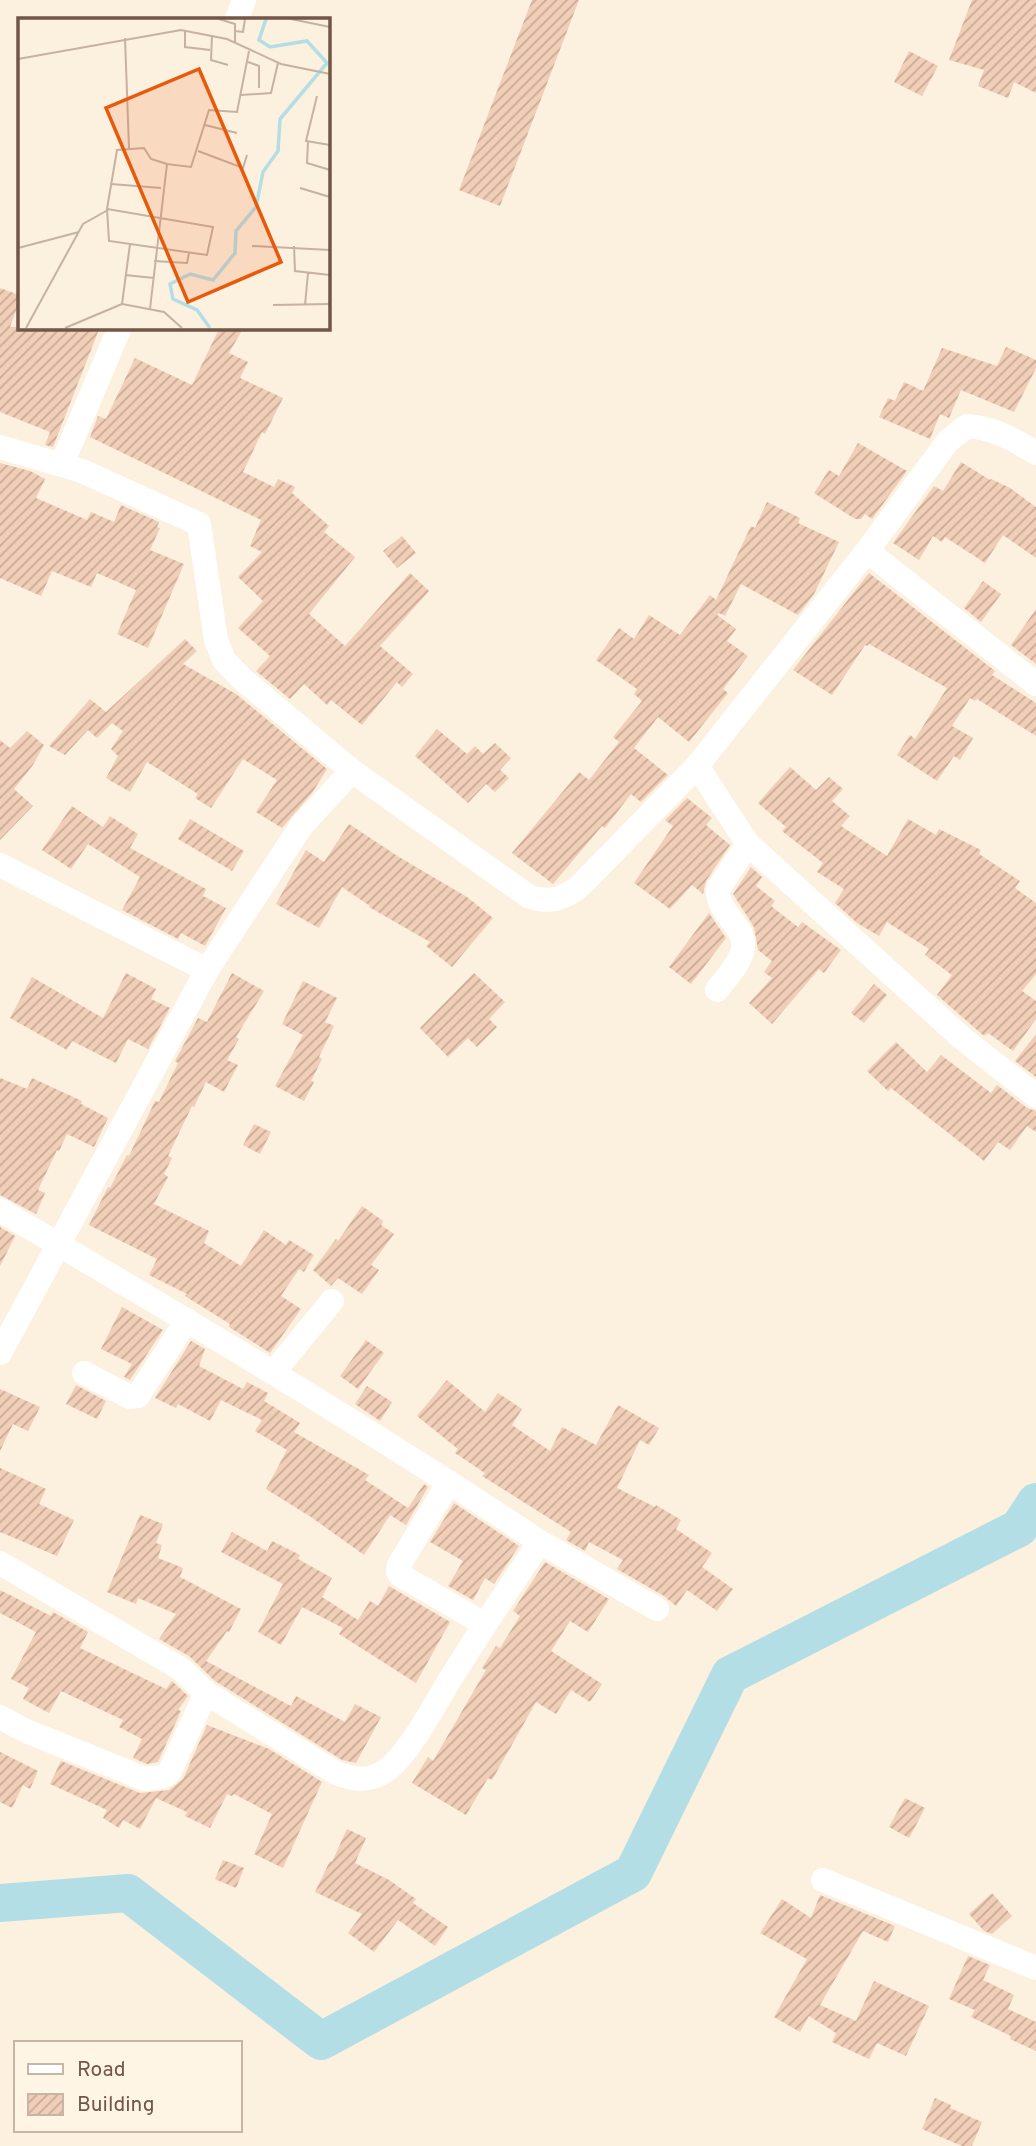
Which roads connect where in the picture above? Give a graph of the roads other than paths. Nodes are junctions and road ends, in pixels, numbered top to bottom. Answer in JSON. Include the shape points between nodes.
{"nodes":[{"id":1,"x":244,"y":0,"type":"edge"},
{"id":2,"x":237,"y":18,"type":"edge"},
{"id":3,"x":119,"y":329,"type":"edge"},
{"id":4,"x":0,"y":447,"type":"edge"},
{"id":5,"x":1036,"y":453,"type":"edge"},
{"id":6,"x":62,"y":464,"type":"junction"},
{"id":7,"x":867,"y":551,"type":"junction"},
{"id":8,"x":1036,"y":684,"type":"edge"},
{"id":9,"x":697,"y":766,"type":"junction"},
{"id":10,"x":352,"y":771,"type":"junction"},
{"id":11,"x":748,"y":844,"type":"junction"},
{"id":12,"x":0,"y":865,"type":"edge"},
{"id":13,"x":207,"y":970,"type":"junction"},
{"id":14,"x":717,"y":990,"type":"dead end"},
{"id":15,"x":1036,"y":1096,"type":"edge"},
{"id":16,"x":0,"y":1210,"type":"edge"},
{"id":17,"x":58,"y":1244,"type":"junction"},
{"id":18,"x":332,"y":1301,"type":"dead end"},
{"id":19,"x":187,"y":1320,"type":"junction"},
{"id":20,"x":0,"y":1353,"type":"edge"},
{"id":21,"x":84,"y":1373,"type":"dead end"},
{"id":22,"x":273,"y":1373,"type":"junction"},
{"id":23,"x":449,"y":1482,"type":"junction"},
{"id":24,"x":540,"y":1542,"type":"junction"},
{"id":25,"x":0,"y":1563,"type":"edge"},
{"id":26,"x":657,"y":1609,"type":"dead end"},
{"id":27,"x":484,"y":1624,"type":"junction"},
{"id":28,"x":206,"y":1693,"type":"junction"},
{"id":29,"x":0,"y":1717,"type":"edge"},
{"id":30,"x":823,"y":1880,"type":"dead end"},
{"id":31,"x":1036,"y":1968,"type":"edge"}],
"edges":[{"from":1,"to":2,"type":"street"},
{"from":3,"to":6,"type":"street"},
{"from":4,"to":6,"type":"street"},
{"from":5,"to":7,"type":"street","via":[[1003,433],[967,426],[948,441]]},
{"from":6,"to":10,"type":"street","via":[[199,524],[216,640],[224,660]]},
{"from":7,"to":8,"type":"street"},
{"from":7,"to":9,"type":"street"},
{"from":9,"to":10,"type":"street","via":[[581,885],[568,896],[541,901],[512,887]]},
{"from":9,"to":11,"type":"street"},
{"from":10,"to":13,"type":"street","via":[[302,825]]},
{"from":11,"to":14,"type":"street","via":[[718,889],[723,909],[742,934],[743,948]]},
{"from":11,"to":15,"type":"street","via":[[962,1038]]},
{"from":12,"to":13,"type":"street"},
{"from":13,"to":17,"type":"street"},
{"from":16,"to":17,"type":"street"},
{"from":17,"to":19,"type":"street"},
{"from":17,"to":20,"type":"street"},
{"from":18,"to":22,"type":"street"},
{"from":19,"to":21,"type":"street","via":[[135,1397]]},
{"from":19,"to":22,"type":"street"},
{"from":22,"to":23,"type":"street"},
{"from":23,"to":24,"type":"street"},
{"from":23,"to":27,"type":"street","via":[[398,1572]]},
{"from":24,"to":26,"type":"street"},
{"from":24,"to":27,"type":"street"},
{"from":25,"to":28,"type":"street","via":[[181,1669]]},
{"from":27,"to":28,"type":"street","via":[[411,1742],[386,1770],[367,1779],[353,1780],[336,1773]]},
{"from":28,"to":29,"type":"street","via":[[169,1773],[145,1779]]},
{"from":30,"to":31,"type":"street"}]}
